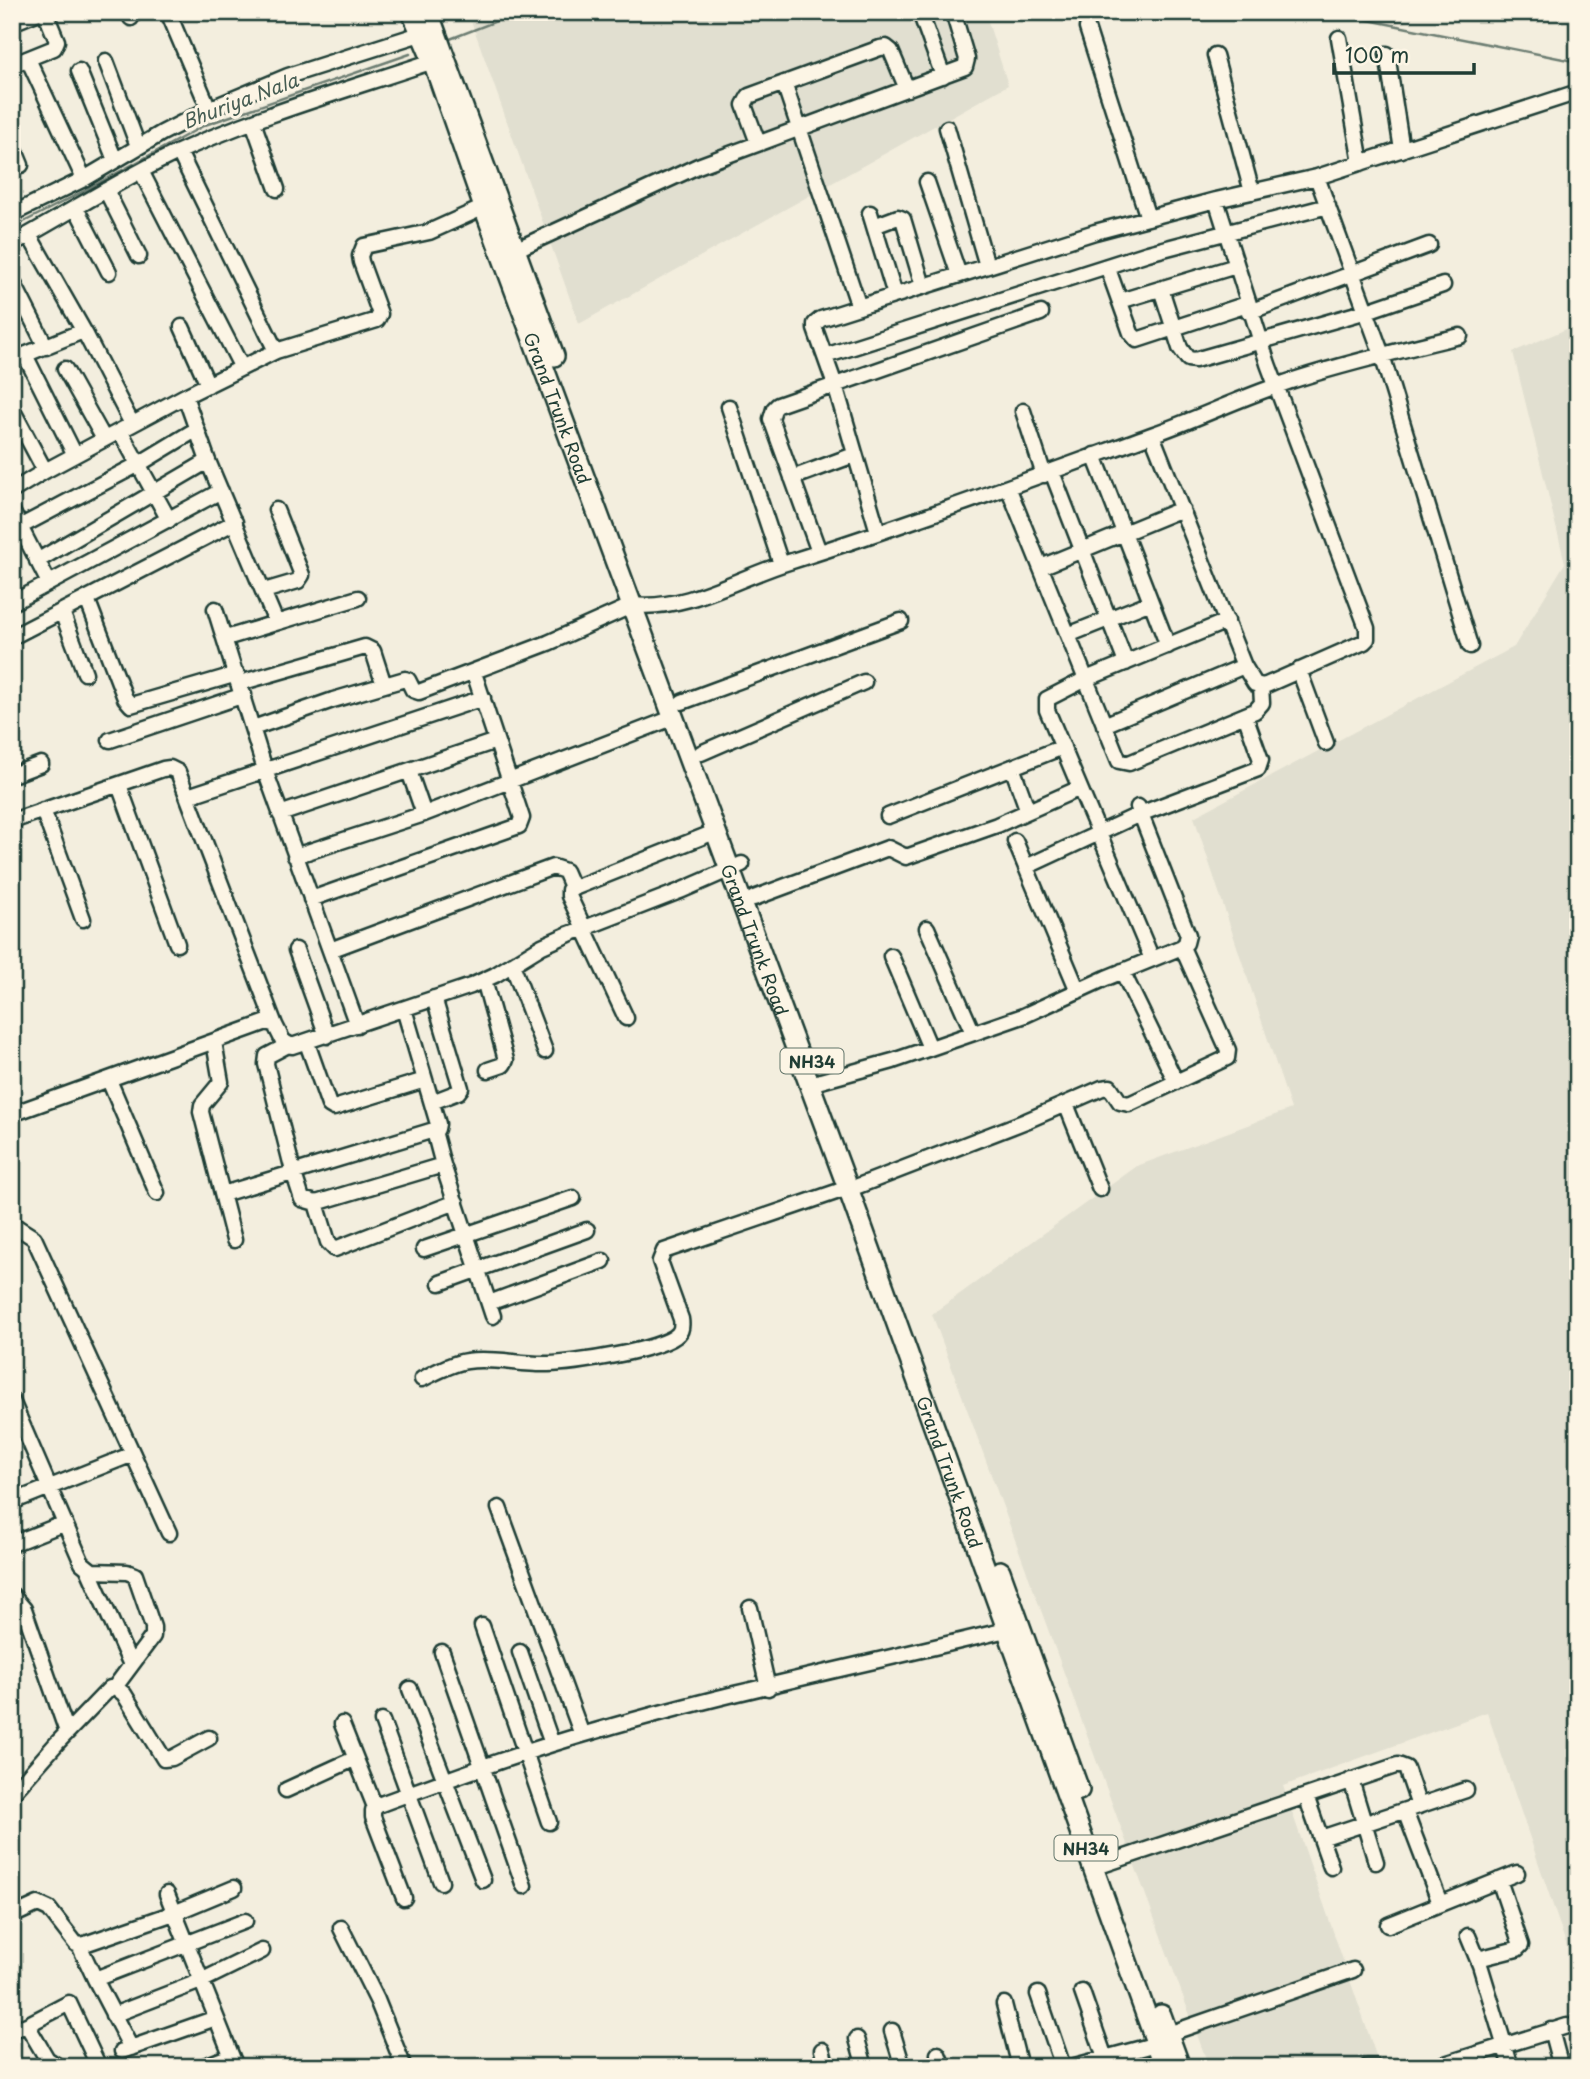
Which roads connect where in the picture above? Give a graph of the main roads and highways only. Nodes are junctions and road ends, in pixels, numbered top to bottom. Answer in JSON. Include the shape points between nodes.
{"nodes":[{"id":1,"x":412,"y":12,"type":"edge"},
{"id":2,"x":425,"y":27,"type":"edge"},
{"id":3,"x":491,"y":204,"type":"junction"},
{"id":4,"x":640,"y":606,"type":"junction"},
{"id":5,"x":678,"y":710,"type":"junction"},
{"id":6,"x":736,"y":867,"type":"junction"},
{"id":7,"x":815,"y":1083,"type":"junction"},
{"id":8,"x":856,"y":1196,"type":"junction"},
{"id":9,"x":1163,"y":2039,"type":"junction"},
{"id":10,"x":1165,"y":2067,"type":"edge"},
{"id":11,"x":1180,"y":2067,"type":"edge"}],
"edges":[{"from":1,"to":2,"type":"highway","name":"Grand Trunk Road","number":"NH34"},
{"from":2,"to":3,"type":"highway","name":"Grand Trunk Road","number":"NH34"},
{"from":3,"to":4,"type":"highway","name":"Grand Trunk Road","number":"NH34"},
{"from":3,"to":4,"type":"highway","name":"Grand Trunk Road","number":"NH34","via":[[515,250]]},
{"from":4,"to":5,"type":"highway","name":"Grand Trunk Road","number":"NH34"},
{"from":5,"to":6,"type":"highway","name":"Grand Trunk Road","number":"NH34","via":[[717,831]]},
{"from":5,"to":6,"type":"highway","name":"Grand Trunk Road","number":"NH34","via":[[701,753]]},
{"from":6,"to":7,"type":"highway","name":"Grand Trunk Road","number":"NH34"},
{"from":6,"to":7,"type":"highway","name":"Grand Trunk Road","number":"NH34","via":[[754,898]]},
{"from":7,"to":8,"type":"highway","name":"Grand Trunk Road","number":"NH34"},
{"from":8,"to":9,"type":"highway","name":"Grand Trunk Road","number":"NH34","via":[[1006,1630]]},
{"from":8,"to":9,"type":"highway","name":"Grand Trunk Road","number":"NH34","via":[[1002,1576]]},
{"from":9,"to":10,"type":"highway","name":"Grand Trunk Road","number":"NH34"},
{"from":9,"to":11,"type":"highway","name":"Grand Trunk Road","number":"NH34"}]}
